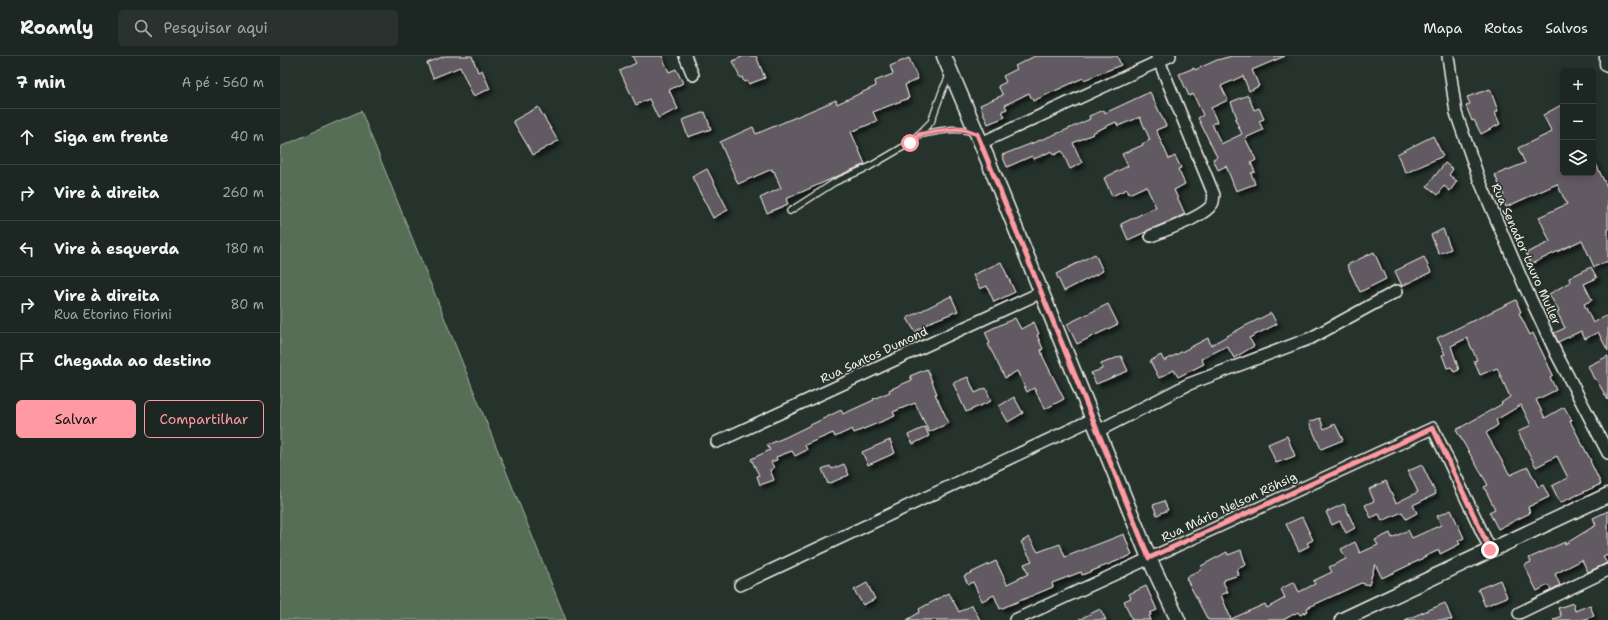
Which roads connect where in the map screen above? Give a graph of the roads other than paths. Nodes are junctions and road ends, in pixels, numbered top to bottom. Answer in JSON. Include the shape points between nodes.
{"nodes":[{"id":1,"x":685,"y":56,"type":"edge"},
{"id":2,"x":944,"y":56,"type":"edge"},
{"id":3,"x":1170,"y":56,"type":"edge"},
{"id":4,"x":1448,"y":56,"type":"edge"},
{"id":5,"x":1608,"y":56,"type":"edge"},
{"id":6,"x":1158,"y":58,"type":"edge"},
{"id":7,"x":1608,"y":64,"type":"edge"},
{"id":8,"x":951,"y":73,"type":"junction"},
{"id":9,"x":693,"y":75,"type":"dead end"},
{"id":10,"x":918,"y":135,"type":"junction"},
{"id":11,"x":979,"y":139,"type":"junction"},
{"id":12,"x":790,"y":211,"type":"dead end"},
{"id":13,"x":1151,"y":236,"type":"dead end"},
{"id":14,"x":1397,"y":291,"type":"dead end"},
{"id":15,"x":1042,"y":292,"type":"junction"},
{"id":16,"x":1095,"y":425,"type":"junction"},
{"id":17,"x":717,"y":442,"type":"dead end"},
{"id":18,"x":1608,"y":454,"type":"edge"},
{"id":19,"x":1608,"y":495,"type":"edge"},
{"id":20,"x":1490,"y":550,"type":"junction"},
{"id":21,"x":1149,"y":558,"type":"junction"},
{"id":22,"x":1608,"y":570,"type":"edge"},
{"id":23,"x":740,"y":585,"type":"dead end"},
{"id":24,"x":1519,"y":613,"type":"dead end"},
{"id":25,"x":1015,"y":620,"type":"edge"},
{"id":26,"x":1178,"y":620,"type":"edge"},
{"id":27,"x":1342,"y":620,"type":"edge"}],
"edges":[{"from":1,"to":9,"type":"street"},
{"from":2,"to":8,"type":"street"},
{"from":3,"to":6,"type":"street"},
{"from":4,"to":18,"type":"street","name":"Rua Senador Lauro Muller","via":[[1456,113],[1479,179],[1525,288]]},
{"from":5,"to":7,"type":"main road"},
{"from":6,"to":11,"type":"street"},
{"from":6,"to":13,"type":"street","via":[[1214,195],[1213,203],[1198,216]]},
{"from":8,"to":10,"type":"lane","via":[[931,122]]},
{"from":8,"to":11,"type":"street"},
{"from":10,"to":11,"type":"lane","via":[[963,129]]},
{"from":10,"to":12,"type":"lane","via":[[910,143],[869,167],[835,182]]},
{"from":11,"to":15,"type":"street"},
{"from":14,"to":16,"type":"street","via":[[1311,338],[1189,384]]},
{"from":15,"to":16,"type":"street"},
{"from":15,"to":17,"type":"street","name":"Rua Santos Dumond"},
{"from":16,"to":21,"type":"street"},
{"from":16,"to":23,"type":"street"},
{"from":19,"to":20,"type":"street"},
{"from":20,"to":21,"type":"street","name":"Rua Mário Nelson Röhsig","via":[[1433,428]]},
{"from":20,"to":27,"type":"street"},
{"from":21,"to":25,"type":"street","name":"Rua Mário Nelson Röhsig"},
{"from":21,"to":26,"type":"street"},
{"from":22,"to":24,"type":"street"}]}
